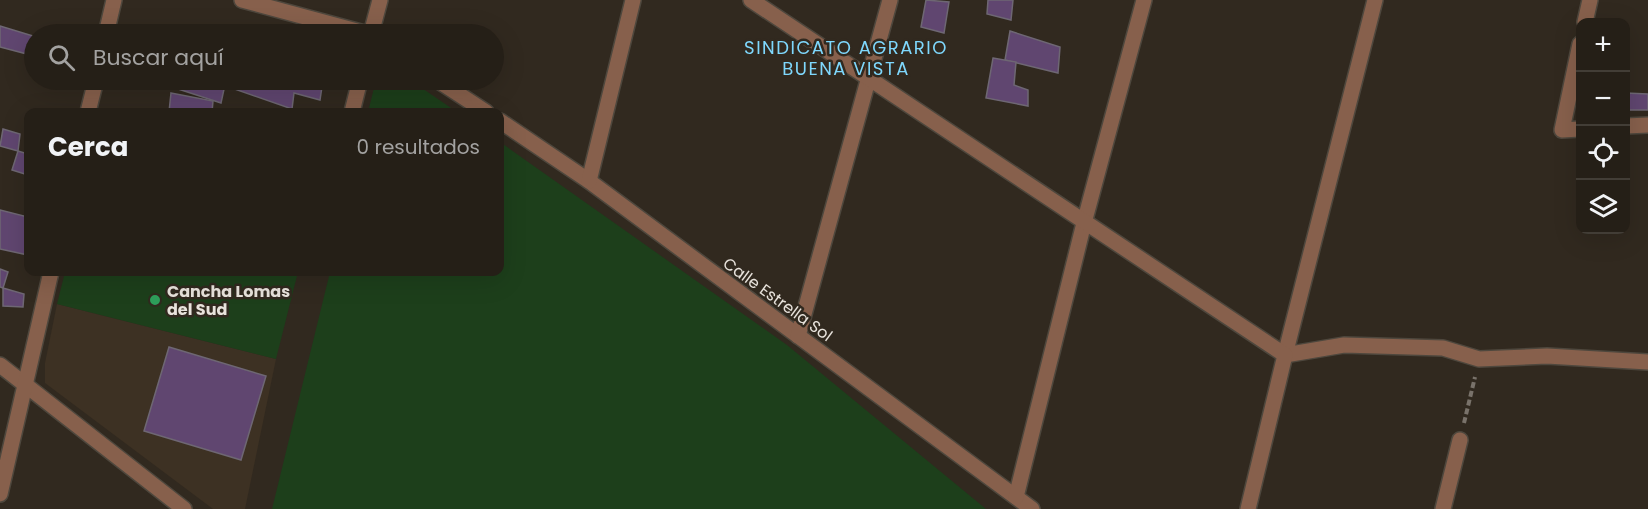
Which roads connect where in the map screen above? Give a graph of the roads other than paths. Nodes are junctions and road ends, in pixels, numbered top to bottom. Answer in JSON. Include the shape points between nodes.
{"nodes":[{"id":1,"x":114,"y":0,"type":"edge"},
{"id":2,"x":242,"y":0,"type":"edge"},
{"id":3,"x":380,"y":0,"type":"edge"},
{"id":4,"x":633,"y":0,"type":"edge"},
{"id":5,"x":751,"y":0,"type":"edge"},
{"id":6,"x":890,"y":0,"type":"edge"},
{"id":7,"x":1144,"y":0,"type":"edge"},
{"id":8,"x":1375,"y":0,"type":"edge"},
{"id":9,"x":1590,"y":0,"type":"edge"},
{"id":10,"x":1586,"y":18,"type":"edge"},
{"id":11,"x":108,"y":24,"type":"edge"},
{"id":12,"x":332,"y":24,"type":"edge"},
{"id":13,"x":372,"y":24,"type":"edge"},
{"id":14,"x":1576,"y":67,"type":"edge"},
{"id":15,"x":869,"y":79,"type":"junction"},
{"id":16,"x":94,"y":90,"type":"edge"},
{"id":17,"x":358,"y":90,"type":"edge"},
{"id":18,"x":452,"y":90,"type":"edge"},
{"id":19,"x":89,"y":108,"type":"edge"},
{"id":20,"x":353,"y":108,"type":"edge"},
{"id":21,"x":480,"y":108,"type":"edge"},
{"id":22,"x":504,"y":125,"type":"edge"},
{"id":23,"x":1648,"y":125,"type":"edge"},
{"id":24,"x":1630,"y":126,"type":"edge"},
{"id":25,"x":1576,"y":129,"type":"edge"},
{"id":26,"x":589,"y":181,"type":"junction"},
{"id":27,"x":1084,"y":223,"type":"junction"},
{"id":28,"x":50,"y":276,"type":"edge"},
{"id":29,"x":798,"y":336,"type":"junction"},
{"id":30,"x":1285,"y":355,"type":"junction"},
{"id":31,"x":1648,"y":362,"type":"edge"},
{"id":32,"x":0,"y":365,"type":"edge"},
{"id":33,"x":25,"y":385,"type":"junction"},
{"id":34,"x":1460,"y":440,"type":"road end"},
{"id":35,"x":0,"y":494,"type":"edge"},
{"id":36,"x":1016,"y":497,"type":"junction"},
{"id":37,"x":184,"y":509,"type":"edge"},
{"id":38,"x":1032,"y":509,"type":"edge"},
{"id":39,"x":1248,"y":509,"type":"edge"},
{"id":40,"x":1443,"y":509,"type":"edge"}],
"edges":[{"from":1,"to":11,"type":"street"},
{"from":2,"to":12,"type":"street"},
{"from":3,"to":13,"type":"street"},
{"from":4,"to":26,"type":"street"},
{"from":5,"to":15,"type":"street"},
{"from":6,"to":15,"type":"street"},
{"from":7,"to":27,"type":"street"},
{"from":8,"to":30,"type":"street"},
{"from":9,"to":10,"type":"street"},
{"from":14,"to":25,"type":"street","via":[[1562,130]]},
{"from":15,"to":27,"type":"street"},
{"from":15,"to":29,"type":"street"},
{"from":16,"to":19,"type":"street"},
{"from":17,"to":20,"type":"street"},
{"from":18,"to":21,"type":"street"},
{"from":22,"to":26,"type":"street","name":"Calle Estrella Sol"},
{"from":23,"to":24,"type":"street"},
{"from":26,"to":29,"type":"street","name":"Calle Estrella Sol"},
{"from":27,"to":30,"type":"street"},
{"from":27,"to":36,"type":"street"},
{"from":28,"to":33,"type":"street"},
{"from":29,"to":36,"type":"street","name":"Calle Estrella Sol"},
{"from":30,"to":31,"type":"street","via":[[1344,345],[1443,348],[1479,359],[1547,356]]},
{"from":30,"to":39,"type":"street"},
{"from":32,"to":33,"type":"street"},
{"from":33,"to":35,"type":"street"},
{"from":33,"to":37,"type":"street"},
{"from":34,"to":40,"type":"street"},
{"from":36,"to":38,"type":"street","name":"Calle Estrella Sol"}]}
